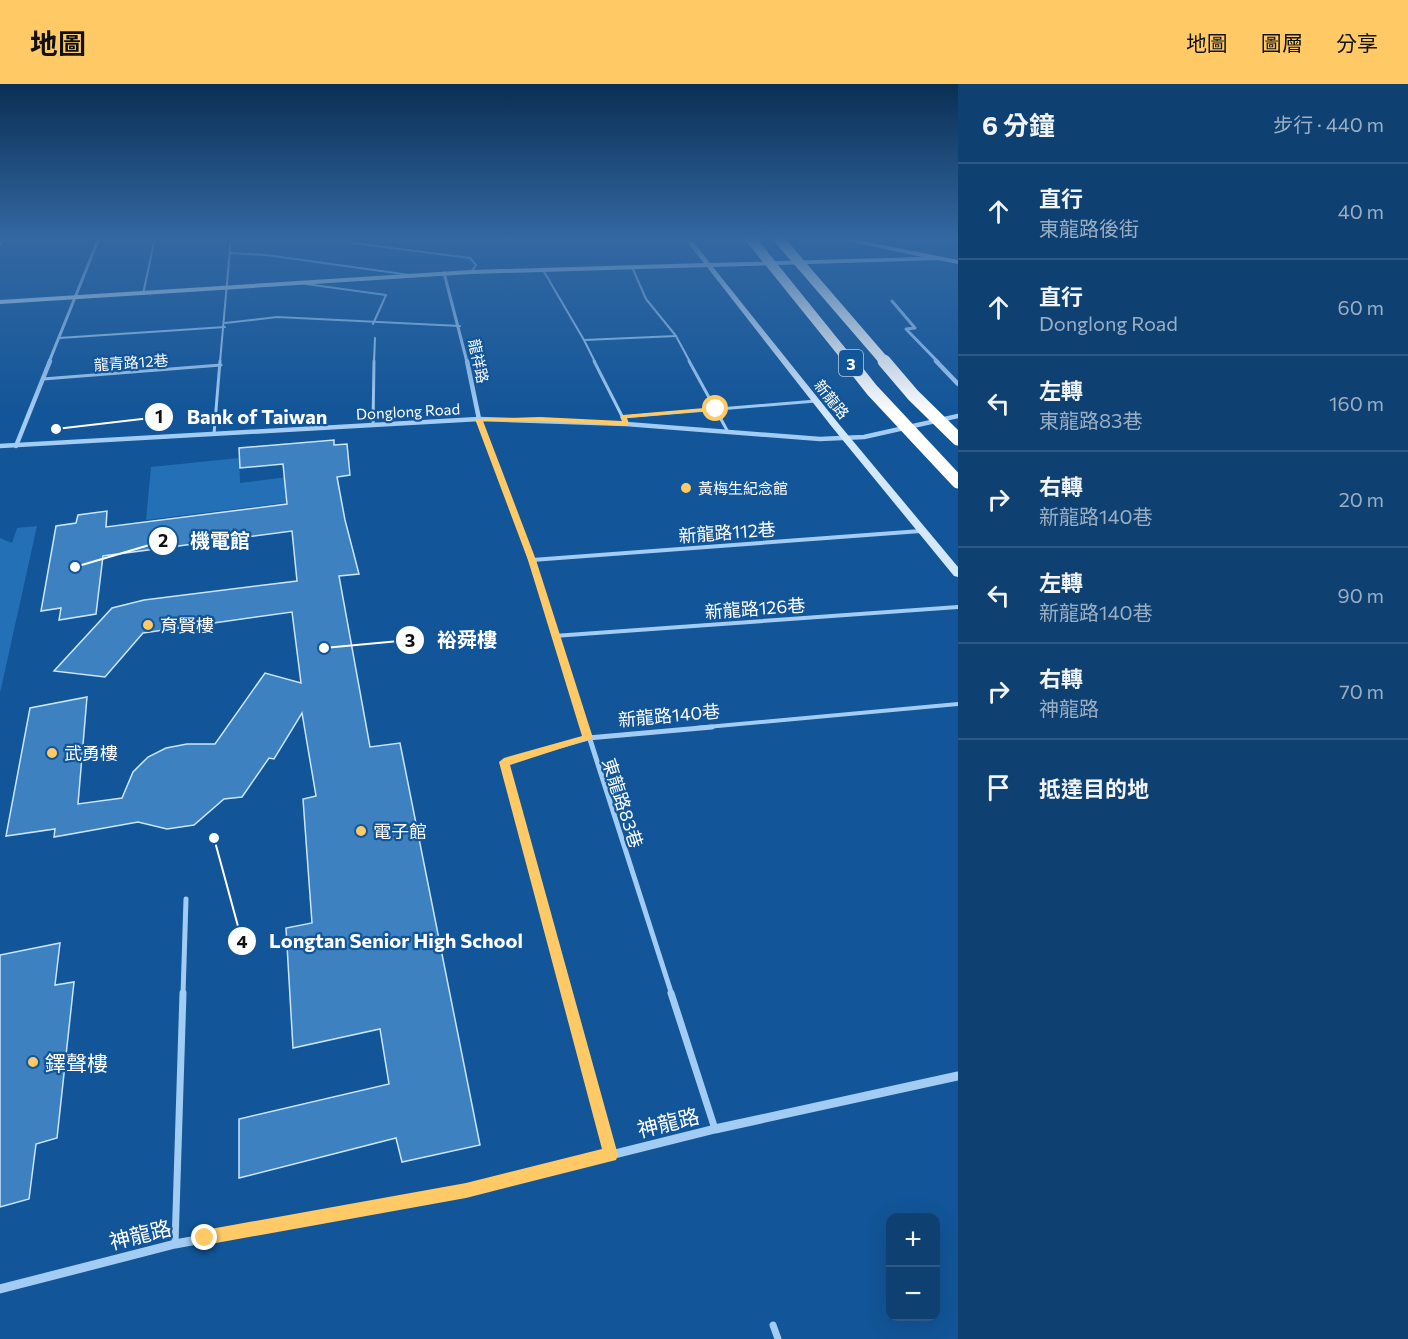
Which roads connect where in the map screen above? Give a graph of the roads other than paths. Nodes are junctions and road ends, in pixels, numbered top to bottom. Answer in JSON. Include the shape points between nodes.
{"nodes":[{"id":1,"x":100,"y":297,"type":"edge"},
{"id":2,"x":227,"y":297,"type":"edge"},
{"id":3,"x":385,"y":297,"type":"edge"},
{"id":4,"x":451,"y":297,"type":"edge"},
{"id":5,"x":559,"y":297,"type":"edge"},
{"id":6,"x":645,"y":297,"type":"edge"},
{"id":7,"x":732,"y":297,"type":"edge"},
{"id":8,"x":797,"y":297,"type":"edge"},
{"id":9,"x":828,"y":297,"type":"edge"},
{"id":10,"x":75,"y":298,"type":"junction"},
{"id":11,"x":892,"y":301,"type":"dead end"},
{"id":12,"x":0,"y":302,"type":"edge"},
{"id":13,"x":373,"y":324,"type":"junction"},
{"id":14,"x":225,"y":325,"type":"junction"},
{"id":15,"x":459,"y":326,"type":"junction"},
{"id":16,"x":676,"y":336,"type":"junction"},
{"id":17,"x":59,"y":338,"type":"junction"},
{"id":18,"x":375,"y":338,"type":"dead end"},
{"id":19,"x":584,"y":340,"type":"junction"},
{"id":20,"x":221,"y":365,"type":"junction"},
{"id":21,"x":43,"y":379,"type":"junction"},
{"id":22,"x":958,"y":384,"type":"edge"},
{"id":23,"x":816,"y":401,"type":"junction"},
{"id":24,"x":716,"y":409,"type":"junction"},
{"id":25,"x":958,"y":416,"type":"edge"},
{"id":26,"x":623,"y":417,"type":"junction"},
{"id":27,"x":478,"y":419,"type":"junction"},
{"id":28,"x":626,"y":424,"type":"junction"},
{"id":29,"x":373,"y":425,"type":"junction"},
{"id":30,"x":728,"y":432,"type":"junction"},
{"id":31,"x":214,"y":434,"type":"junction"},
{"id":32,"x":846,"y":437,"type":"junction"},
{"id":33,"x":958,"y":439,"type":"edge"},
{"id":34,"x":0,"y":446,"type":"edge"},
{"id":35,"x":16,"y":446,"type":"junction"},
{"id":36,"x":958,"y":482,"type":"edge"},
{"id":37,"x":924,"y":531,"type":"junction"},
{"id":38,"x":532,"y":560,"type":"junction"},
{"id":39,"x":958,"y":574,"type":"edge"},
{"id":40,"x":958,"y":607,"type":"edge"},
{"id":41,"x":554,"y":636,"type":"junction"},
{"id":42,"x":958,"y":704,"type":"edge"},
{"id":43,"x":588,"y":738,"type":"junction"},
{"id":44,"x":186,"y":899,"type":"dead end"},
{"id":45,"x":958,"y":1076,"type":"edge"},
{"id":46,"x":715,"y":1129,"type":"junction"},
{"id":47,"x":611,"y":1155,"type":"junction"},
{"id":48,"x":175,"y":1244,"type":"junction"},
{"id":49,"x":0,"y":1289,"type":"edge"},
{"id":50,"x":773,"y":1325,"type":"dead end"},
{"id":51,"x":778,"y":1339,"type":"edge"}],
"edges":[{"from":1,"to":10,"type":"street"},
{"from":2,"to":14,"type":"lane"},
{"from":3,"to":13,"type":"lane"},
{"from":4,"to":15,"type":"street","name":"龍祥路"},
{"from":5,"to":19,"type":"lane"},
{"from":6,"to":16,"type":"lane"},
{"from":7,"to":23,"type":"street","name":"新龍路"},
{"from":8,"to":36,"type":"highway","number":"3","bridge":true,"via":[[872,390]]},
{"from":9,"to":33,"type":"highway","number":"3","bridge":true,"via":[[913,395]]},
{"from":10,"to":12,"type":"street"},
{"from":10,"to":17,"type":"street"},
{"from":11,"to":22,"type":"street","via":[[915,328],[906,329]]},
{"from":13,"to":14,"type":"lane","via":[[277,317]]},
{"from":13,"to":15,"type":"lane"},
{"from":14,"to":17,"type":"lane"},
{"from":14,"to":20,"type":"lane"},
{"from":15,"to":27,"type":"street","name":"龍祥路"},
{"from":16,"to":19,"type":"lane"},
{"from":16,"to":24,"type":"lane"},
{"from":17,"to":21,"type":"street"},
{"from":18,"to":29,"type":"lane"},
{"from":19,"to":26,"type":"lane"},
{"from":20,"to":21,"type":"lane","name":"龍青路12巷"},
{"from":20,"to":31,"type":"lane"},
{"from":21,"to":35,"type":"street"},
{"from":23,"to":24,"type":"lane"},
{"from":23,"to":32,"type":"street","name":"新龍路"},
{"from":24,"to":26,"type":"lane"},
{"from":24,"to":30,"type":"lane"},
{"from":25,"to":32,"type":"street","name":"Donglong Road","via":[[864,437]]},
{"from":26,"to":28,"type":"lane"},
{"from":27,"to":28,"type":"street","name":"Donglong Road"},
{"from":27,"to":29,"type":"street","name":"Donglong Road"},
{"from":27,"to":38,"type":"lane","name":"東龍路83巷"},
{"from":28,"to":30,"type":"street","name":"Donglong Road"},
{"from":29,"to":31,"type":"street","name":"Donglong Road"},
{"from":30,"to":32,"type":"street","name":"Donglong Road","via":[[820,439]]},
{"from":31,"to":35,"type":"street","name":"Donglong Road"},
{"from":32,"to":37,"type":"street","name":"新龍路"},
{"from":34,"to":35,"type":"street","name":"Donglong Road"},
{"from":37,"to":38,"type":"lane","name":"新龍路112巷"},
{"from":37,"to":39,"type":"street","name":"新龍路"},
{"from":38,"to":41,"type":"lane","name":"東龍路83巷"},
{"from":40,"to":41,"type":"lane","name":"新龍路126巷"},
{"from":41,"to":43,"type":"lane","name":"東龍路83巷"},
{"from":42,"to":43,"type":"lane","name":"新龍路140巷"},
{"from":43,"to":46,"type":"lane","name":"東龍路83巷"},
{"from":43,"to":47,"type":"lane","name":"新龍路140巷","via":[[504,762]]},
{"from":44,"to":48,"type":"lane"},
{"from":45,"to":46,"type":"street","name":"神龍路"},
{"from":46,"to":47,"type":"street","name":"神龍路"},
{"from":47,"to":48,"type":"street","name":"神龍路","via":[[466,1191]]},
{"from":48,"to":49,"type":"street","name":"神龍路"},
{"from":50,"to":51,"type":"lane"}]}
